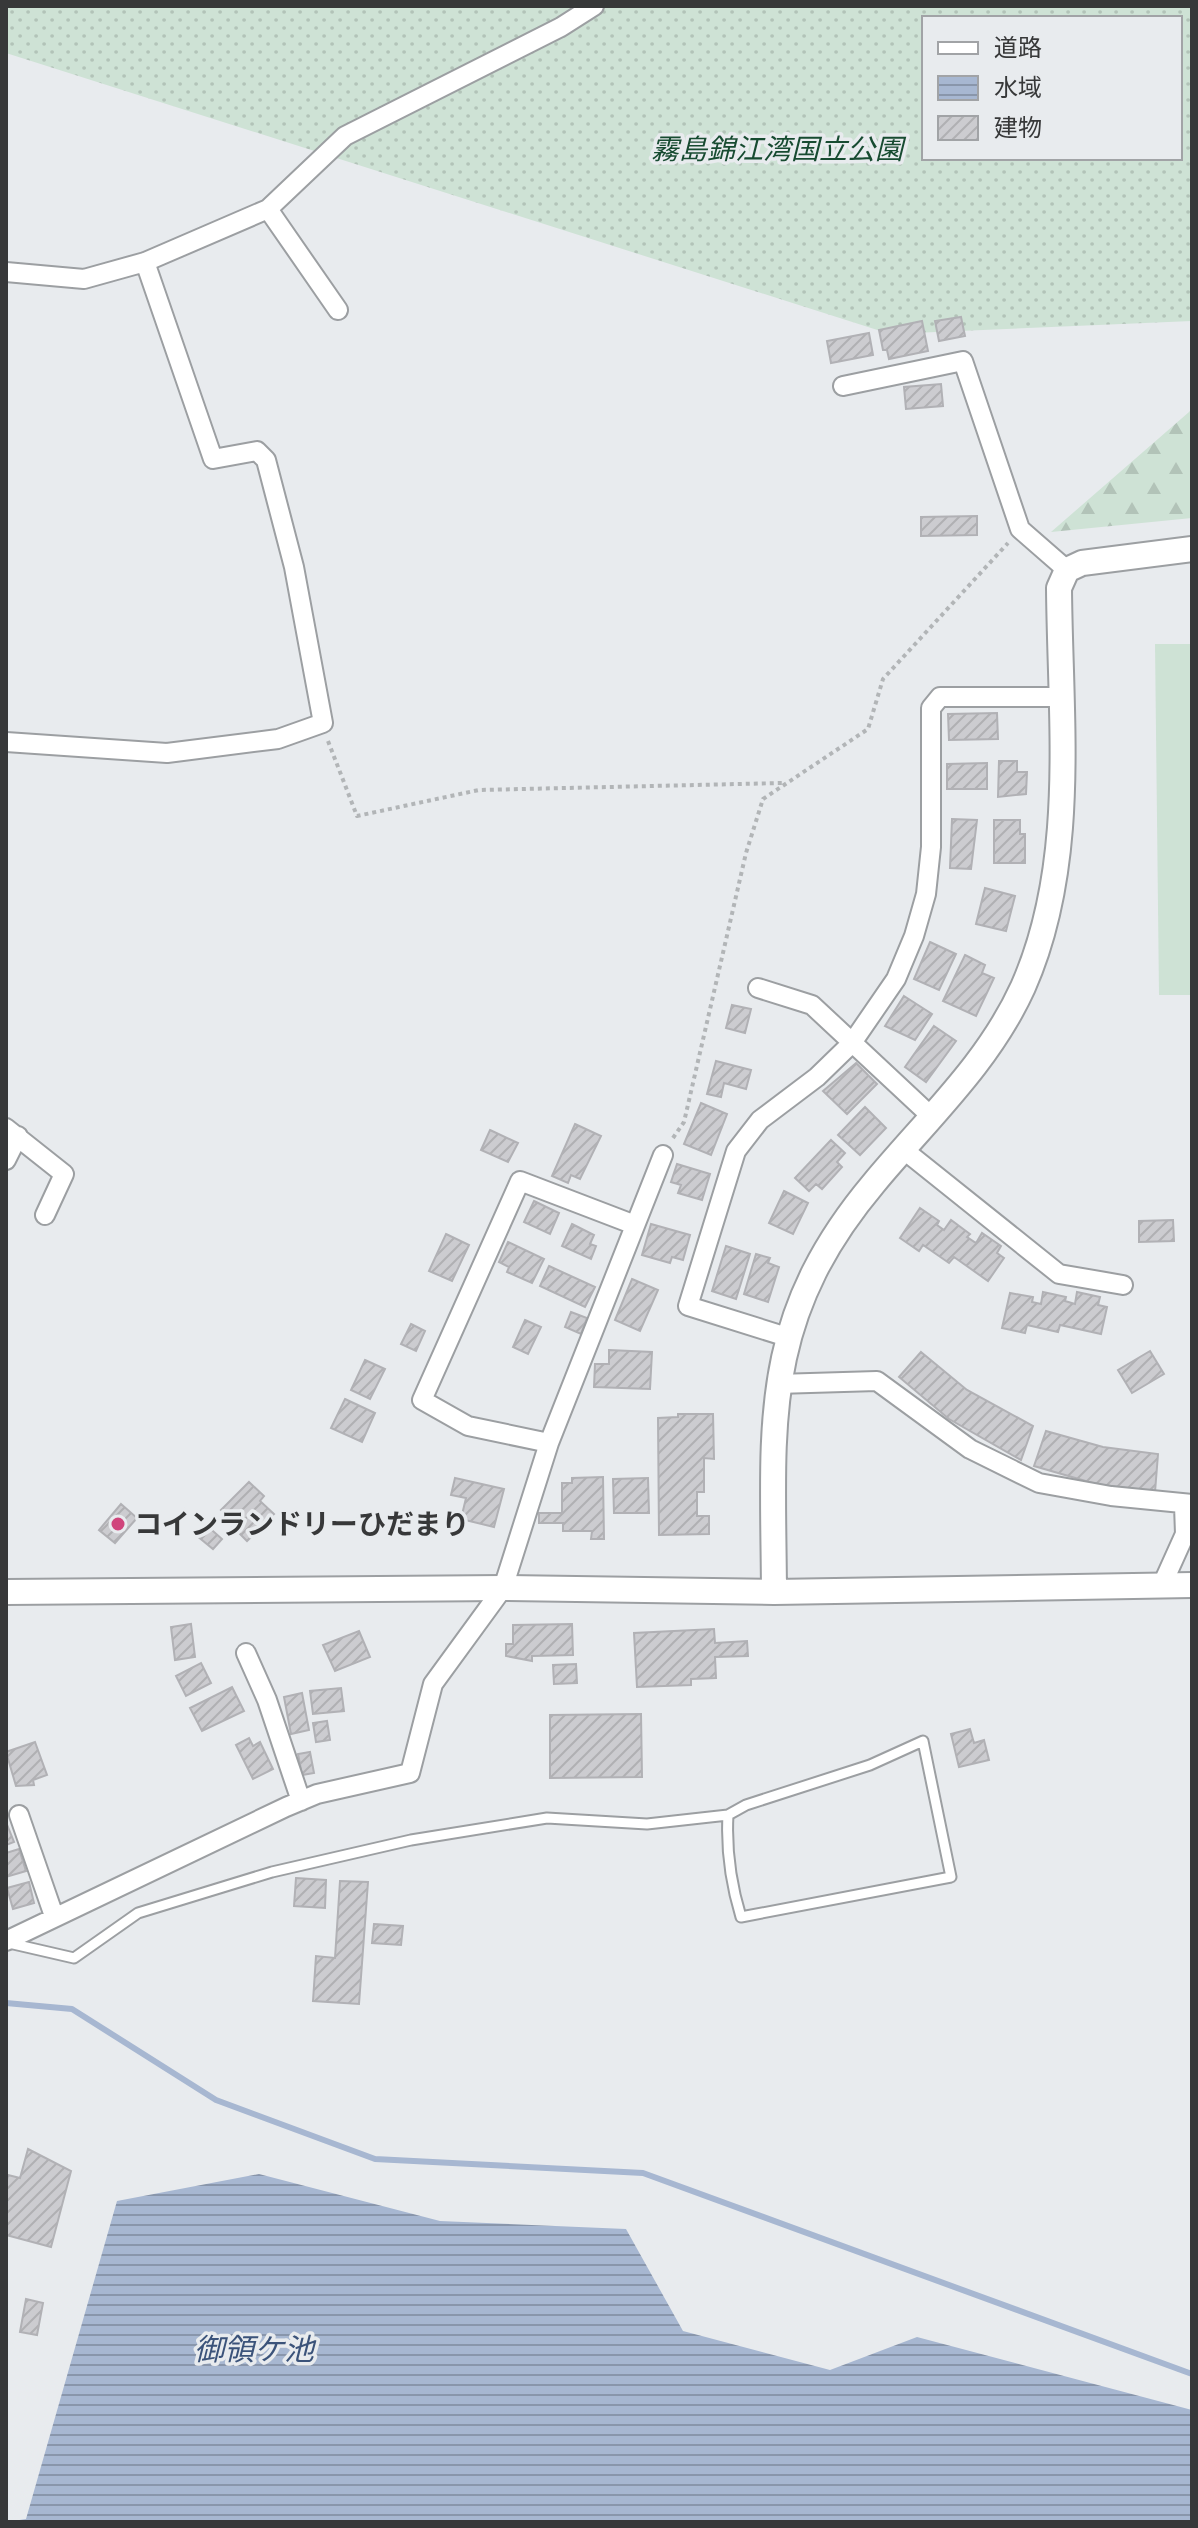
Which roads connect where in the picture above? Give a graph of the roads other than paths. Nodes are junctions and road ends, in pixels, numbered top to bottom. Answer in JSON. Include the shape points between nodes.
{"nodes":[{"id":1,"x":594,"y":6,"type":"edge"},
{"id":2,"x":268,"y":209,"type":"junction"},
{"id":3,"x":145,"y":262,"type":"junction"},
{"id":4,"x":6,"y":272,"type":"edge"},
{"id":5,"x":338,"y":310,"type":"dead end"},
{"id":6,"x":843,"y":386,"type":"dead end"},
{"id":7,"x":1192,"y":549,"type":"edge"},
{"id":8,"x":1067,"y":570,"type":"junction"},
{"id":9,"x":1060,"y":697,"type":"junction"},
{"id":10,"x":6,"y":742,"type":"edge"},
{"id":11,"x":758,"y":988,"type":"dead end"},
{"id":12,"x":852,"y":1043,"type":"junction"},
{"id":13,"x":933,"y":1118,"type":"junction"},
{"id":14,"x":12,"y":1132,"type":"edge"},
{"id":15,"x":904,"y":1150,"type":"junction"},
{"id":16,"x":663,"y":1155,"type":"road end"},
{"id":17,"x":6,"y":1160,"type":"edge"},
{"id":18,"x":45,"y":1215,"type":"dead end"},
{"id":19,"x":635,"y":1225,"type":"junction"},
{"id":20,"x":1123,"y":1285,"type":"dead end"},
{"id":21,"x":787,"y":1337,"type":"junction"},
{"id":22,"x":777,"y":1384,"type":"junction"},
{"id":23,"x":549,"y":1443,"type":"junction"},
{"id":24,"x":1188,"y":1504,"type":"edge"},
{"id":25,"x":1162,"y":1585,"type":"junction"},
{"id":26,"x":1192,"y":1585,"type":"edge"},
{"id":27,"x":503,"y":1588,"type":"junction"},
{"id":28,"x":6,"y":1592,"type":"edge"},
{"id":29,"x":774,"y":1592,"type":"junction"},
{"id":30,"x":246,"y":1653,"type":"dead end"},
{"id":31,"x":301,"y":1801,"type":"junction"},
{"id":32,"x":19,"y":1815,"type":"dead end"},
{"id":33,"x":728,"y":1815,"type":"junction"},
{"id":34,"x":54,"y":1916,"type":"junction"},
{"id":35,"x":6,"y":1942,"type":"edge"}],
"edges":[{"from":1,"to":2,"type":"street","via":[[345,136]]},
{"from":2,"to":3,"type":"street"},
{"from":2,"to":5,"type":"street"},
{"from":3,"to":4,"type":"street","via":[[84,279]]},
{"from":3,"to":10,"type":"street","via":[[213,459],[257,451],[266,460],[294,567],[323,723],[278,739],[167,753]]},
{"from":6,"to":8,"type":"street","via":[[963,361],[1020,529]]},
{"from":7,"to":8,"type":"street","via":[[1082,563]]},
{"from":8,"to":9,"type":"street","via":[[1059,588]]},
{"from":9,"to":12,"type":"street","via":[[940,697],[931,708],[926,894],[896,979]]},
{"from":9,"to":13,"type":"street","via":[[1059,846],[1041,939],[1000,1034]]},
{"from":11,"to":12,"type":"street","via":[[812,1005]]},
{"from":12,"to":13,"type":"street"},
{"from":12,"to":21,"type":"street","via":[[760,1120],[736,1151],[688,1306]]},
{"from":13,"to":15,"type":"street"},
{"from":14,"to":17,"type":"street"},
{"from":14,"to":18,"type":"street","via":[[64,1174]]},
{"from":15,"to":20,"type":"street","via":[[1059,1274]]},
{"from":15,"to":21,"type":"street","via":[[842,1223],[819,1260]]},
{"from":16,"to":19,"type":"street"},
{"from":19,"to":23,"type":"street"},
{"from":19,"to":23,"type":"street","via":[[520,1181],[422,1400],[468,1426]]},
{"from":21,"to":22,"type":"street"},
{"from":22,"to":24,"type":"street","via":[[877,1381],[970,1449],[1039,1483]]},
{"from":22,"to":29,"type":"street"},
{"from":23,"to":27,"type":"street"},
{"from":24,"to":25,"type":"street","via":[[1185,1534]]},
{"from":25,"to":26,"type":"street"},
{"from":25,"to":29,"type":"street"},
{"from":27,"to":28,"type":"street"},
{"from":27,"to":29,"type":"street"},
{"from":27,"to":31,"type":"street","via":[[433,1684],[410,1773]]},
{"from":30,"to":31,"type":"street"},
{"from":31,"to":34,"type":"street"},
{"from":32,"to":34,"type":"street"},
{"from":33,"to":33,"type":"lane","via":[[923,1741],[951,1877],[741,1917],[727,1841]]},
{"from":33,"to":35,"type":"lane","via":[[647,1824],[547,1818],[411,1840],[272,1872],[138,1913],[74,1958]]},
{"from":34,"to":35,"type":"street"}]}
